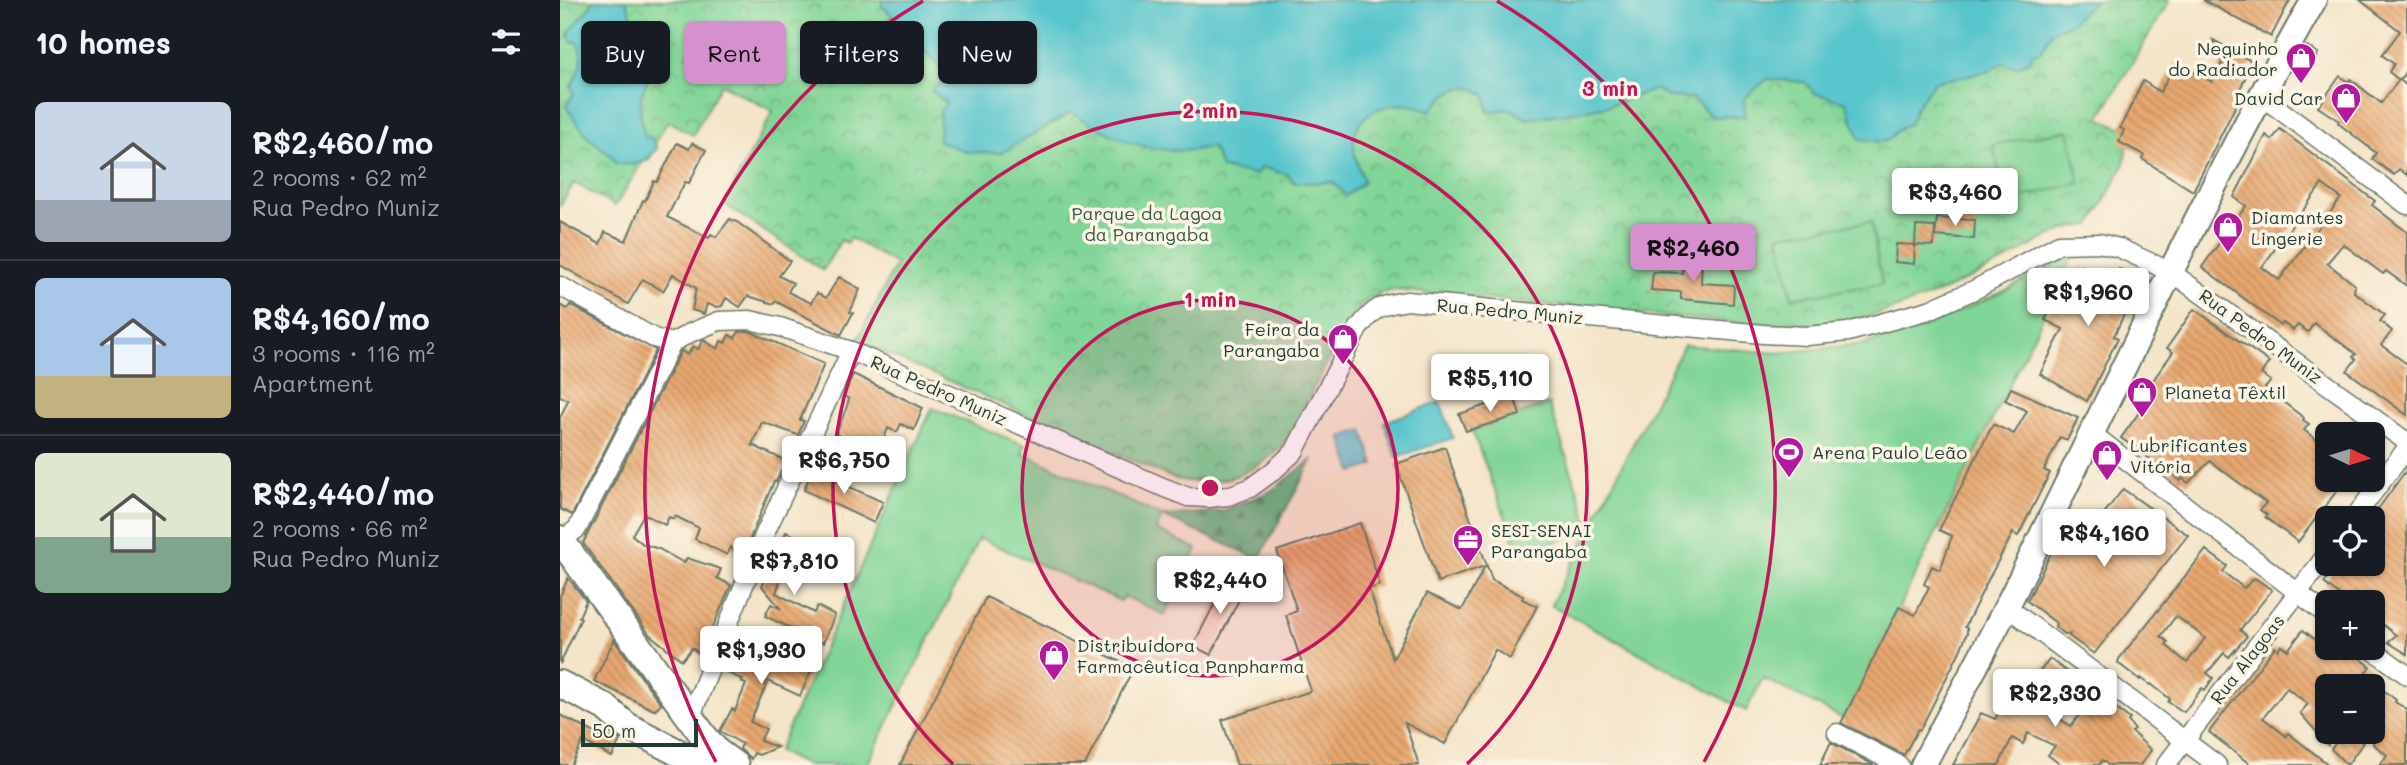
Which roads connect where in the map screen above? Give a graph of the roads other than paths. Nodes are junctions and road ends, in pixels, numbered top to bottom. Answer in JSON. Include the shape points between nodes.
{"nodes":[{"id":1,"x":2314,"y":0,"type":"edge"},
{"id":2,"x":2260,"y":95,"type":"junction"},
{"id":3,"x":2407,"y":205,"type":"edge"},
{"id":4,"x":2171,"y":272,"type":"junction"},
{"id":5,"x":560,"y":286,"type":"edge"},
{"id":6,"x":672,"y":343,"type":"junction"},
{"id":7,"x":851,"y":351,"type":"junction"},
{"id":8,"x":2090,"y":432,"type":"junction"},
{"id":9,"x":2407,"y":442,"type":"edge"},
{"id":10,"x":2407,"y":448,"type":"edge"},
{"id":11,"x":2363,"y":506,"type":"edge"},
{"id":12,"x":560,"y":540,"type":"edge"},
{"id":13,"x":2315,"y":570,"type":"edge"},
{"id":14,"x":2297,"y":593,"type":"junction"},
{"id":15,"x":2315,"y":606,"type":"edge"},
{"id":16,"x":2007,"y":607,"type":"junction"},
{"id":17,"x":2385,"y":659,"type":"edge"},
{"id":18,"x":2407,"y":675,"type":"edge"},
{"id":19,"x":560,"y":684,"type":"edge"},
{"id":20,"x":605,"y":706,"type":"junction"},
{"id":21,"x":691,"y":716,"type":"junction"},
{"id":22,"x":1837,"y":733,"type":"dead end"},
{"id":23,"x":2184,"y":740,"type":"junction"},
{"id":24,"x":675,"y":759,"type":"edge"},
{"id":25,"x":702,"y":765,"type":"edge"},
{"id":26,"x":735,"y":765,"type":"edge"},
{"id":27,"x":1899,"y":765,"type":"edge"},
{"id":28,"x":1923,"y":765,"type":"edge"},
{"id":29,"x":2166,"y":765,"type":"edge"},
{"id":30,"x":2217,"y":765,"type":"edge"}],
"edges":[{"from":1,"to":2,"type":"main road"},
{"from":2,"to":3,"type":"street"},
{"from":2,"to":4,"type":"main road"},
{"from":4,"to":7,"type":"street","name":"Rua Pedro Muniz","via":[[2119,248],[2099,243],[2059,244],[1929,310],[1848,332],[1807,337],[1407,302],[1386,304],[1371,311],[1358,329],[1294,452],[1250,488],[1209,498],[1166,488]]},
{"from":4,"to":8,"type":"main road"},
{"from":4,"to":9,"type":"street","name":"Rua Pedro Muniz"},
{"from":5,"to":6,"type":"street","via":[[654,338]]},
{"from":6,"to":7,"type":"street","name":"Rua Pedro Muniz","via":[[719,321],[750,320]]},
{"from":6,"to":12,"type":"street","via":[[577,529]]},
{"from":7,"to":21,"type":"street","via":[[765,533]]},
{"from":8,"to":14,"type":"street"},
{"from":8,"to":16,"type":"main road"},
{"from":10,"to":11,"type":"street"},
{"from":12,"to":21,"type":"main road"},
{"from":13,"to":14,"type":"street","name":"Rua Alagoas"},
{"from":14,"to":15,"type":"street"},
{"from":14,"to":23,"type":"street","name":"Rua Alagoas"},
{"from":16,"to":23,"type":"street"},
{"from":16,"to":28,"type":"main road"},
{"from":17,"to":18,"type":"street"},
{"from":19,"to":20,"type":"main road"},
{"from":20,"to":21,"type":"main road","via":[[678,733]]},
{"from":20,"to":24,"type":"main road"},
{"from":21,"to":26,"type":"main road","via":[[717,752]]},
{"from":22,"to":27,"type":"street"},
{"from":23,"to":29,"type":"street","name":"Rua Alagoas"},
{"from":23,"to":30,"type":"street"},
{"from":24,"to":25,"type":"main road"}]}
